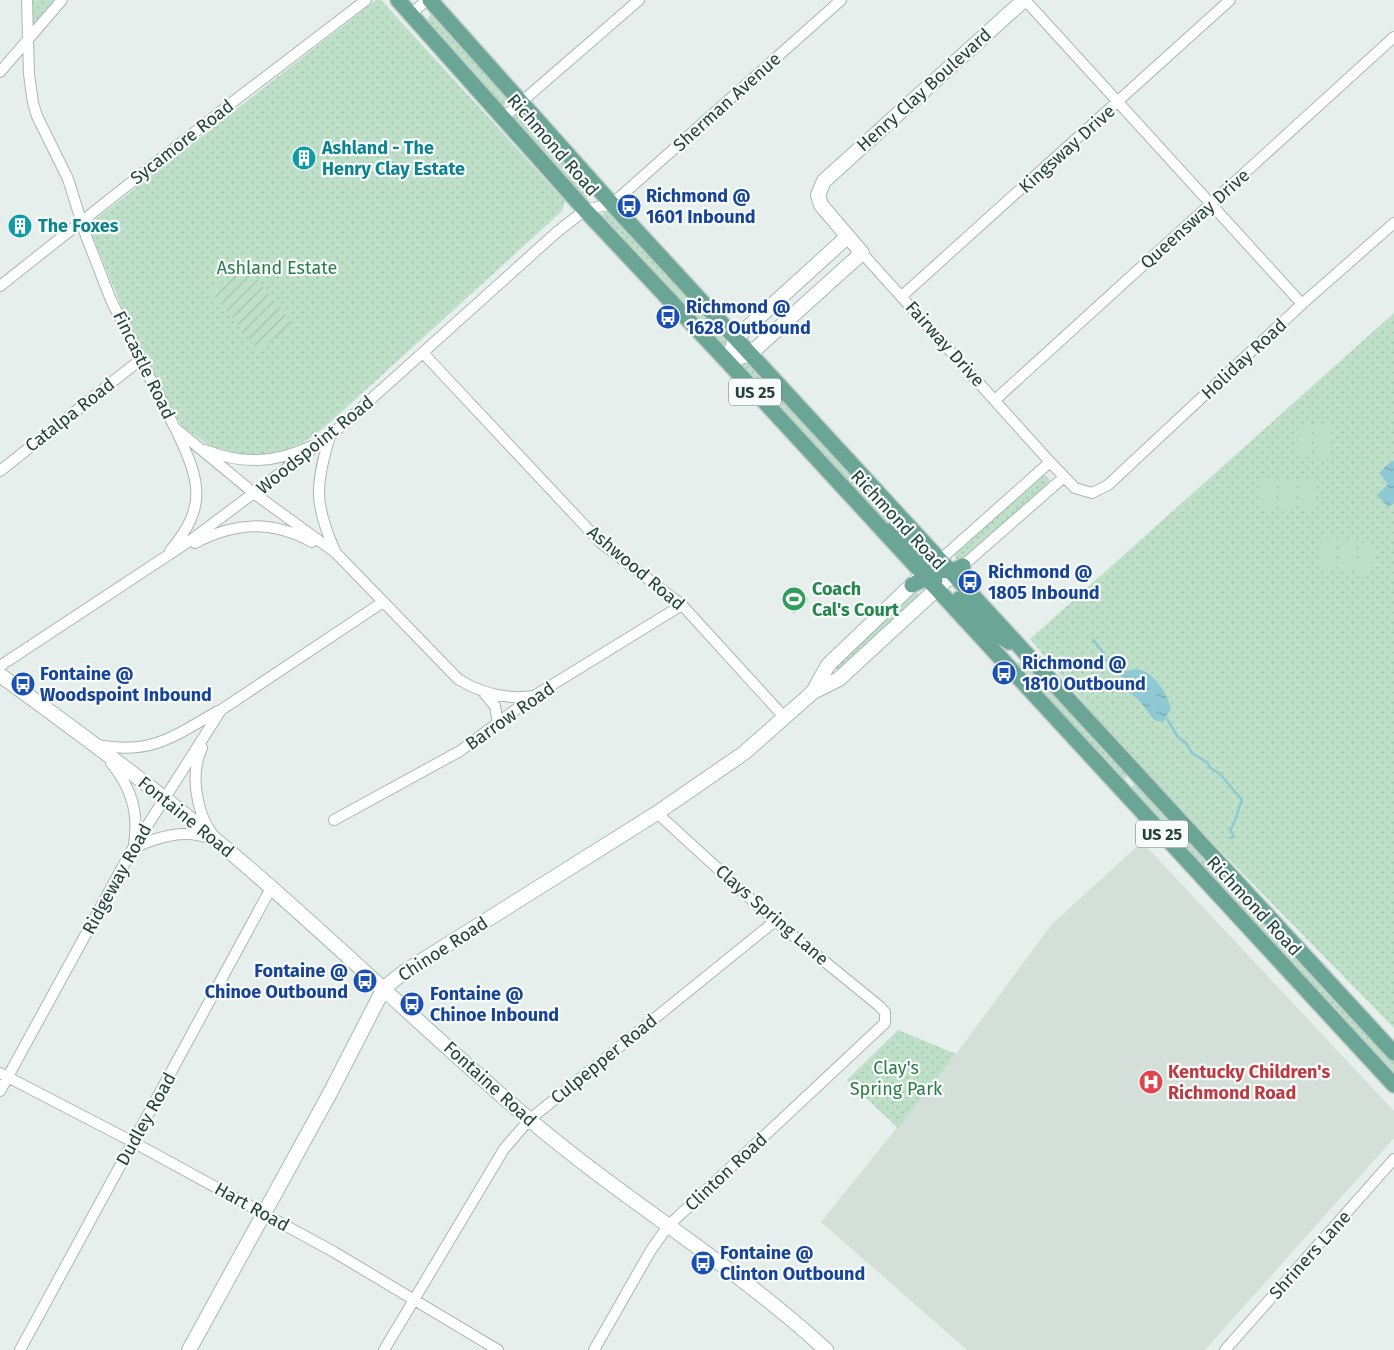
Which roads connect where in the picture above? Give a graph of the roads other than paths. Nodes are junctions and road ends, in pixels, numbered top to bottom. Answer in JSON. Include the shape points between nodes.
{"nodes":[{"id":1,"x":27,"y":0,"type":"edge"},
{"id":2,"x":62,"y":0,"type":"edge"},
{"id":3,"x":366,"y":0,"type":"edge"},
{"id":4,"x":398,"y":0,"type":"edge"},
{"id":5,"x":426,"y":0,"type":"edge"},
{"id":6,"x":430,"y":0,"type":"edge"},
{"id":7,"x":639,"y":0,"type":"edge"},
{"id":8,"x":841,"y":0,"type":"edge"},
{"id":9,"x":1025,"y":0,"type":"edge"},
{"id":10,"x":1230,"y":0,"type":"edge"},
{"id":11,"x":411,"y":14,"type":"junction"},
{"id":12,"x":1394,"y":37,"type":"edge"},
{"id":13,"x":28,"y":41,"type":"junction"},
{"id":14,"x":0,"y":72,"type":"edge"},
{"id":15,"x":521,"y":102,"type":"junction"},
{"id":16,"x":1119,"y":102,"type":"junction"},
{"id":17,"x":504,"y":117,"type":"junction"},
{"id":18,"x":824,"y":181,"type":"joint"},
{"id":19,"x":612,"y":204,"type":"junction"},
{"id":20,"x":1210,"y":205,"type":"junction"},
{"id":21,"x":585,"y":210,"type":"junction"},
{"id":22,"x":82,"y":221,"type":"junction"},
{"id":23,"x":1394,"y":223,"type":"edge"},
{"id":24,"x":847,"y":237,"type":"junction"},
{"id":25,"x":862,"y":254,"type":"junction"},
{"id":26,"x":0,"y":286,"type":"edge"},
{"id":27,"x":902,"y":296,"type":"junction"},
{"id":28,"x":1302,"y":304,"type":"junction"},
{"id":29,"x":736,"y":338,"type":"junction"},
{"id":30,"x":424,"y":353,"type":"junction"},
{"id":31,"x":750,"y":354,"type":"junction"},
{"id":32,"x":140,"y":360,"type":"junction"},
{"id":33,"x":727,"y":361,"type":"junction"},
{"id":34,"x":995,"y":400,"type":"junction"},
{"id":35,"x":175,"y":428,"type":"junction"},
{"id":36,"x":330,"y":436,"type":"junction"},
{"id":37,"x":194,"y":445,"type":"junction"},
{"id":38,"x":1050,"y":462,"type":"junction"},
{"id":39,"x":0,"y":470,"type":"edge"},
{"id":40,"x":1064,"y":477,"type":"junction"},
{"id":41,"x":1093,"y":493,"type":"joint"},
{"id":42,"x":255,"y":494,"type":"junction"},
{"id":43,"x":336,"y":553,"type":"junction"},
{"id":44,"x":165,"y":557,"type":"junction"},
{"id":45,"x":938,"y":575,"type":"junction"},
{"id":46,"x":383,"y":602,"type":"junction"},
{"id":47,"x":682,"y":604,"type":"junction"},
{"id":48,"x":0,"y":666,"type":"edge"},
{"id":49,"x":0,"y":675,"type":"edge"},
{"id":50,"x":484,"y":692,"type":"junction"},
{"id":51,"x":813,"y":692,"type":"junction"},
{"id":52,"x":534,"y":696,"type":"junction"},
{"id":53,"x":221,"y":710,"type":"junction"},
{"id":54,"x":785,"y":718,"type":"junction"},
{"id":55,"x":498,"y":723,"type":"junction"},
{"id":56,"x":96,"y":744,"type":"junction"},
{"id":57,"x":163,"y":799,"type":"junction"},
{"id":58,"x":656,"y":813,"type":"junction"},
{"id":59,"x":334,"y":820,"type":"dead end"},
{"id":60,"x":218,"y":842,"type":"junction"},
{"id":61,"x":133,"y":848,"type":"junction"},
{"id":62,"x":271,"y":888,"type":"junction"},
{"id":63,"x":775,"y":921,"type":"junction"},
{"id":64,"x":384,"y":988,"type":"junction"},
{"id":65,"x":886,"y":1017,"type":"joint"},
{"id":66,"x":1394,"y":1053,"type":"edge"},
{"id":67,"x":4,"y":1075,"type":"edge"},
{"id":68,"x":1394,"y":1085,"type":"edge"},
{"id":69,"x":0,"y":1091,"type":"edge"},
{"id":70,"x":529,"y":1120,"type":"junction"},
{"id":71,"x":133,"y":1142,"type":"junction"},
{"id":72,"x":1394,"y":1159,"type":"edge"},
{"id":73,"x":265,"y":1214,"type":"junction"},
{"id":74,"x":668,"y":1226,"type":"junction"},
{"id":75,"x":415,"y":1300,"type":"junction"},
{"id":76,"x":821,"y":1348,"type":"edge"},
{"id":77,"x":20,"y":1350,"type":"edge"},
{"id":78,"x":189,"y":1350,"type":"edge"},
{"id":79,"x":384,"y":1350,"type":"edge"},
{"id":80,"x":498,"y":1350,"type":"edge"},
{"id":81,"x":594,"y":1350,"type":"edge"},
{"id":82,"x":1225,"y":1350,"type":"edge"}],
"edges":[{"from":1,"to":13,"type":"street","name":"Fincastle Road"},
{"from":2,"to":13,"type":"street"},
{"from":3,"to":22,"type":"street","name":"Sycamore Road"},
{"from":4,"to":11,"type":"main road","name":"Richmond Road","number":"US 25"},
{"from":5,"to":11,"type":"street"},
{"from":6,"to":15,"type":"main road","name":"Richmond Road","number":"US 25"},
{"from":7,"to":15,"type":"street"},
{"from":8,"to":19,"type":"street","name":"Sherman Avenue"},
{"from":9,"to":16,"type":"street"},
{"from":9,"to":18,"type":"street","name":"Henry Clay Boulevard"},
{"from":10,"to":16,"type":"street","name":"Kingsway Drive"},
{"from":11,"to":17,"type":"main road","name":"Richmond Road","number":"US 25"},
{"from":12,"to":20,"type":"street","name":"Queensway Drive"},
{"from":13,"to":14,"type":"street"},
{"from":13,"to":22,"type":"street","name":"Fincastle Road","via":[[33,103],[68,179]]},
{"from":15,"to":17,"type":"street"},
{"from":15,"to":19,"type":"main road","name":"Richmond Road","number":"US 25"},
{"from":16,"to":20,"type":"street"},
{"from":16,"to":27,"type":"street","name":"Kingsway Drive"},
{"from":17,"to":21,"type":"main road","name":"Richmond Road","number":"US 25"},
{"from":18,"to":24,"type":"street","name":"Fairway Drive","via":[[818,200]]},
{"from":19,"to":21,"type":"street","name":"Woodspoint Road"},
{"from":19,"to":29,"type":"main road","name":"Richmond Road","number":"US 25"},
{"from":20,"to":28,"type":"street"},
{"from":20,"to":34,"type":"street","name":"Queensway Drive"},
{"from":21,"to":30,"type":"street","name":"Woodspoint Road"},
{"from":21,"to":33,"type":"main road","name":"Richmond Road","number":"US 25"},
{"from":22,"to":26,"type":"street","name":"Sycamore Road"},
{"from":22,"to":32,"type":"street","name":"Fincastle Road","via":[[102,278]]},
{"from":23,"to":28,"type":"street","name":"Holiday Road"},
{"from":24,"to":25,"type":"street","name":"Fairway Drive"},
{"from":24,"to":29,"type":"street"},
{"from":25,"to":27,"type":"street","name":"Fairway Drive"},
{"from":25,"to":31,"type":"street"},
{"from":27,"to":34,"type":"street","name":"Fairway Drive"},
{"from":28,"to":41,"type":"street","name":"Holiday Road","via":[[1108,485]]},
{"from":29,"to":31,"type":"main road","name":"Richmond Road","number":"US 25"},
{"from":29,"to":33,"type":"street"},
{"from":30,"to":36,"type":"street","name":"Woodspoint Road"},
{"from":30,"to":47,"type":"street","name":"Ashwood Road","via":[[601,543]]},
{"from":31,"to":33,"type":"street"},
{"from":31,"to":45,"type":"main road","name":"Richmond Road","number":"US 25"},
{"from":32,"to":35,"type":"street","name":"Fincastle Road"},
{"from":32,"to":39,"type":"street","name":"Catalpa Road"},
{"from":33,"to":45,"type":"main road","name":"Richmond Road","number":"US 25","via":[[868,516],[913,547]]},
{"from":34,"to":38,"type":"street","name":"Fairway Drive"},
{"from":35,"to":37,"type":"street","name":"Fincastle Road"},
{"from":35,"to":44,"type":"street","via":[[189,461],[197,503],[187,526]]},
{"from":36,"to":37,"type":"street","via":[[291,455],[262,461],[233,460]]},
{"from":36,"to":42,"type":"street","name":"Woodspoint Road"},
{"from":36,"to":43,"type":"street","via":[[320,472],[318,496],[322,522]]},
{"from":37,"to":42,"type":"street","name":"Fincastle Road"},
{"from":38,"to":40,"type":"street","name":"Fairway Drive"},
{"from":38,"to":45,"type":"street"},
{"from":40,"to":41,"type":"street","name":"Fairway Drive","via":[[1075,488]]},
{"from":40,"to":45,"type":"street"},
{"from":42,"to":43,"type":"street","name":"Fincastle Road"},
{"from":42,"to":44,"type":"street","name":"Woodspoint Road"},
{"from":43,"to":44,"type":"street","via":[[286,530],[244,526]]},
{"from":43,"to":46,"type":"street","name":"Fincastle Road"},
{"from":44,"to":48,"type":"street","name":"Woodspoint Road"},
{"from":45,"to":51,"type":"street","name":"Chinoe Road","via":[[839,679]]},
{"from":45,"to":51,"type":"street","name":"Chinoe Road","via":[[828,666]]},
{"from":45,"to":66,"type":"main road","name":"Richmond Road","number":"US 25","via":[[1024,650]]},
{"from":45,"to":68,"type":"main road","name":"Richmond Road","number":"US 25"},
{"from":46,"to":50,"type":"street","name":"Fincastle Road","via":[[451,672],[469,686]]},
{"from":46,"to":53,"type":"street","name":"Ridgeway Road"},
{"from":47,"to":52,"type":"street","name":"Barrow Road"},
{"from":47,"to":54,"type":"street","name":"Ashwood Road"},
{"from":49,"to":56,"type":"street","name":"Fontaine Road"},
{"from":50,"to":52,"type":"street","name":"Fincastle Road","via":[[514,698]]},
{"from":50,"to":55,"type":"street","via":[[495,706]]},
{"from":51,"to":54,"type":"street","name":"Chinoe Road"},
{"from":52,"to":55,"type":"street","name":"Barrow Road"},
{"from":53,"to":56,"type":"street","via":[[168,740],[152,745],[119,748]]},
{"from":53,"to":57,"type":"street","name":"Ridgeway Road"},
{"from":53,"to":60,"type":"street","via":[[198,754],[196,780],[203,817]]},
{"from":54,"to":58,"type":"street","name":"Chinoe Road","via":[[744,752]]},
{"from":55,"to":59,"type":"street","name":"Barrow Road","via":[[460,751]]},
{"from":56,"to":57,"type":"street","name":"Fontaine Road"},
{"from":56,"to":61,"type":"street","via":[[122,775],[133,800]]},
{"from":57,"to":60,"type":"street","name":"Fontaine Road"},
{"from":57,"to":61,"type":"street","name":"Ridgeway Road"},
{"from":58,"to":63,"type":"street","name":"Clays Spring Lane"},
{"from":58,"to":64,"type":"street","name":"Chinoe Road","via":[[404,972]]},
{"from":60,"to":61,"type":"street","via":[[201,835],[180,834]]},
{"from":60,"to":62,"type":"street","name":"Fontaine Road"},
{"from":61,"to":67,"type":"street","name":"Ridgeway Road"},
{"from":62,"to":64,"type":"street","name":"Fontaine Road"},
{"from":62,"to":71,"type":"street","name":"Dudley Road"},
{"from":63,"to":65,"type":"street","name":"Clays Spring Lane","via":[[878,1005]]},
{"from":63,"to":70,"type":"street","name":"Culpepper Road"},
{"from":64,"to":70,"type":"street","name":"Fontaine Road"},
{"from":64,"to":73,"type":"street","name":"Chinoe Road"},
{"from":65,"to":74,"type":"street","name":"Clinton Road","via":[[886,1023]]},
{"from":67,"to":69,"type":"street","name":"Ridgeway Road"},
{"from":67,"to":71,"type":"street","name":"Hart Road"},
{"from":70,"to":74,"type":"street","name":"Fontaine Road"},
{"from":70,"to":75,"type":"street","name":"Culpepper Road","via":[[504,1149]]},
{"from":71,"to":73,"type":"street","name":"Hart Road"},
{"from":71,"to":77,"type":"street","name":"Dudley Road"},
{"from":72,"to":82,"type":"street","name":"Shriners Lane"},
{"from":73,"to":75,"type":"street","name":"Hart Road"},
{"from":73,"to":78,"type":"street","name":"Chinoe Road"},
{"from":74,"to":76,"type":"street","name":"Fontaine Road","via":[[764,1297]]},
{"from":74,"to":81,"type":"street","name":"Clinton Road"},
{"from":75,"to":79,"type":"street","name":"Culpepper Road"},
{"from":75,"to":80,"type":"street","name":"Hart Road"}]}
